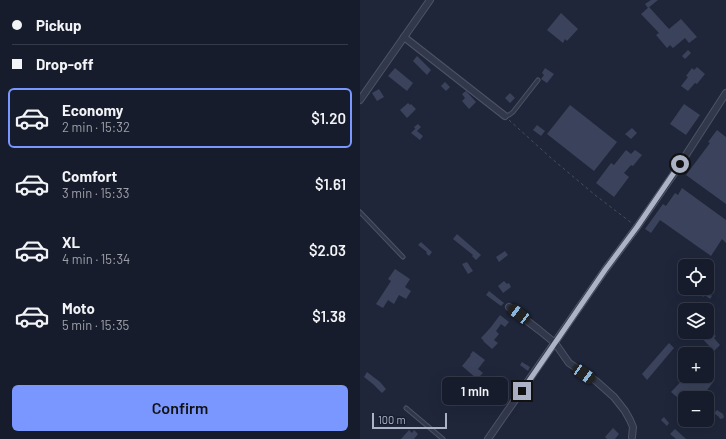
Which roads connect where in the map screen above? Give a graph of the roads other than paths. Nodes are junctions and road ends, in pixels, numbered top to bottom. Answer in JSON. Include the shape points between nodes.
{"nodes":[{"id":1,"x":430,"y":0,"type":"edge"},
{"id":2,"x":404,"y":37,"type":"junction"},
{"id":3,"x":538,"y":80,"type":"dead end"},
{"id":4,"x":726,"y":93,"type":"edge"},
{"id":5,"x":360,"y":100,"type":"edge"},
{"id":6,"x":505,"y":116,"type":"joint"},
{"id":7,"x":360,"y":212,"type":"edge"},
{"id":8,"x":403,"y":257,"type":"dead end"},
{"id":9,"x":509,"y":307,"type":"dead end"},
{"id":10,"x":555,"y":343,"type":"junction"},
{"id":11,"x":406,"y":408,"type":"dead end"},
{"id":12,"x":632,"y":437,"type":"dead end"},
{"id":13,"x":443,"y":439,"type":"edge"},
{"id":14,"x":488,"y":439,"type":"edge"}],
"edges":[{"from":1,"to":2,"type":"street"},
{"from":2,"to":5,"type":"street"},
{"from":2,"to":6,"type":"street"},
{"from":3,"to":6,"type":"lane","via":[[513,112]]},
{"from":4,"to":10,"type":"street","via":[[673,175]]},
{"from":7,"to":8,"type":"lane"},
{"from":9,"to":10,"type":"street"},
{"from":10,"to":12,"type":"street","via":[[569,363],[596,382],[620,405],[632,424]]},
{"from":10,"to":14,"type":"street"},
{"from":11,"to":13,"type":"lane"}]}
